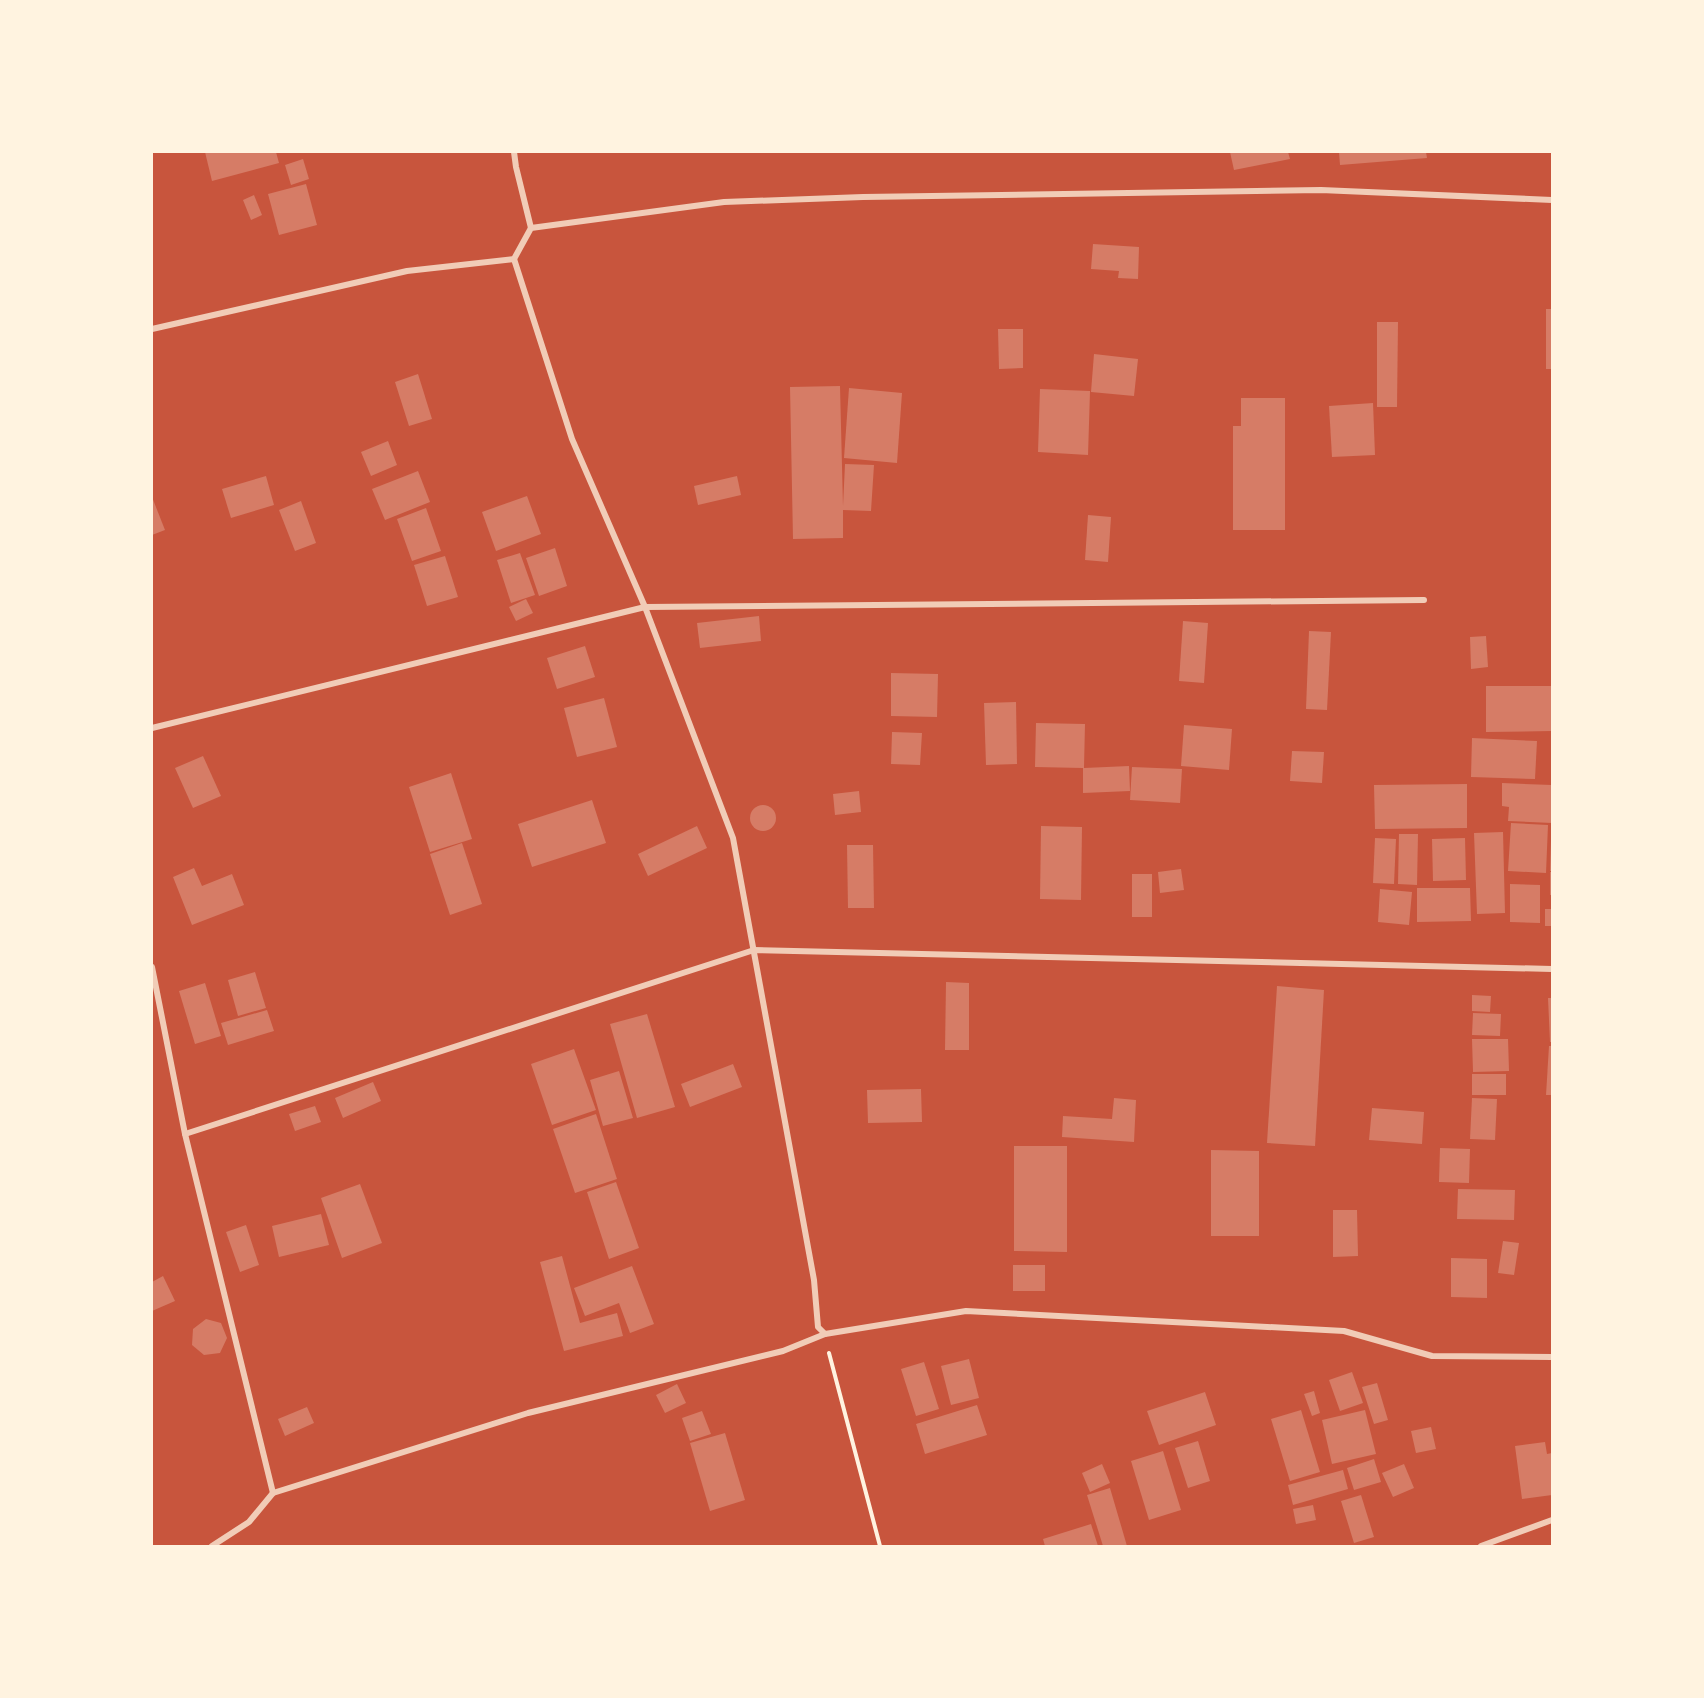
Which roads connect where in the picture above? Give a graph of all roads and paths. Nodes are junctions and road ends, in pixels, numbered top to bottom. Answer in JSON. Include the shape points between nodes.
{"nodes":[{"id":1,"x":514,"y":152,"type":"edge"},
{"id":2,"x":1552,"y":200,"type":"edge"},
{"id":3,"x":531,"y":228,"type":"junction"},
{"id":4,"x":514,"y":259,"type":"junction"},
{"id":5,"x":152,"y":329,"type":"edge"},
{"id":6,"x":1424,"y":600,"type":"dead end"},
{"id":7,"x":645,"y":607,"type":"junction"},
{"id":8,"x":152,"y":728,"type":"edge"},
{"id":9,"x":754,"y":950,"type":"junction"},
{"id":10,"x":152,"y":967,"type":"edge"},
{"id":11,"x":1552,"y":969,"type":"edge"},
{"id":12,"x":185,"y":1134,"type":"junction"},
{"id":13,"x":825,"y":1334,"type":"junction"},
{"id":14,"x":1552,"y":1357,"type":"edge"},
{"id":15,"x":273,"y":1493,"type":"junction"},
{"id":16,"x":1552,"y":1520,"type":"edge"},
{"id":17,"x":212,"y":1546,"type":"edge"},
{"id":18,"x":880,"y":1546,"type":"edge"},
{"id":19,"x":1481,"y":1546,"type":"edge"}],
"edges":[{"from":1,"to":3,"type":"street"},
{"from":2,"to":3,"type":"street","via":[[1321,190],[863,197],[724,202]]},
{"from":3,"to":4,"type":"street"},
{"from":4,"to":5,"type":"street","via":[[407,271]]},
{"from":4,"to":7,"type":"street","via":[[572,439]]},
{"from":6,"to":7,"type":"street"},
{"from":7,"to":8,"type":"street"},
{"from":7,"to":9,"type":"street","via":[[733,838]]},
{"from":9,"to":11,"type":"street"},
{"from":9,"to":12,"type":"street"},
{"from":9,"to":13,"type":"street","via":[[814,1280],[818,1328]]},
{"from":10,"to":12,"type":"street"},
{"from":12,"to":15,"type":"street"},
{"from":13,"to":14,"type":"street","via":[[966,1311],[1344,1331],[1432,1356]]},
{"from":13,"to":15,"type":"street","via":[[783,1351],[528,1413]]},
{"from":13,"to":18,"type":"path"},
{"from":15,"to":17,"type":"street","via":[[249,1522]]},
{"from":16,"to":19,"type":"street"}]}
